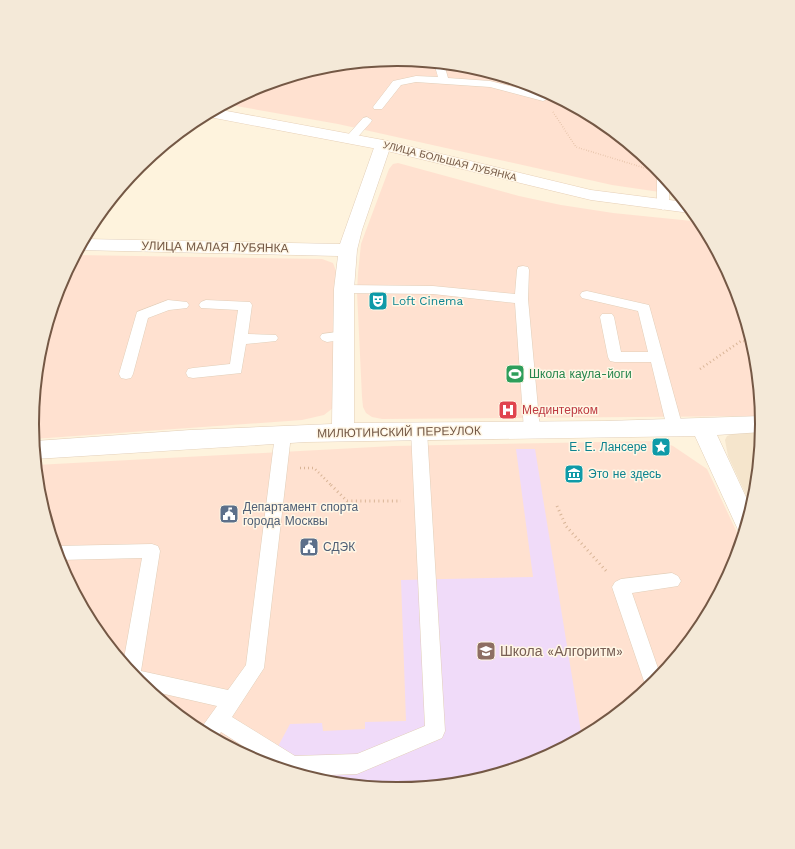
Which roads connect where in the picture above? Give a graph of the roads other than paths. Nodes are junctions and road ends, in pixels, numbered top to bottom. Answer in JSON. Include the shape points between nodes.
{"nodes":[{"id":1,"x":441,"y":69,"type":"edge"},
{"id":2,"x":444,"y":81,"type":"junction"},
{"id":3,"x":537,"y":94,"type":"edge"},
{"id":4,"x":378,"y":107,"type":"dead end"},
{"id":5,"x":219,"y":114,"type":"edge"},
{"id":6,"x":367,"y":120,"type":"dead end"},
{"id":7,"x":351,"y":138,"type":"junction"},
{"id":8,"x":383,"y":145,"type":"junction"},
{"id":9,"x":664,"y":184,"type":"edge"},
{"id":10,"x":663,"y":206,"type":"junction"},
{"id":11,"x":683,"y":207,"type":"edge"},
{"id":12,"x":87,"y":245,"type":"edge"},
{"id":13,"x":348,"y":250,"type":"junction"},
{"id":14,"x":523,"y":270,"type":"dead end"},
{"id":15,"x":344,"y":289,"type":"junction"},
{"id":16,"x":587,"y":295,"type":"dead end"},
{"id":17,"x":521,"y":300,"type":"junction"},
{"id":18,"x":182,"y":305,"type":"dead end"},
{"id":19,"x":206,"y":305,"type":"dead end"},
{"id":20,"x":607,"y":317,"type":"dead end"},
{"id":21,"x":271,"y":338,"type":"dead end"},
{"id":22,"x":240,"y":339,"type":"junction"},
{"id":23,"x":656,"y":357,"type":"junction"},
{"id":24,"x":193,"y":373,"type":"dead end"},
{"id":25,"x":126,"y":374,"type":"dead end"},
{"id":26,"x":756,"y":424,"type":"edge"},
{"id":27,"x":675,"y":428,"type":"junction"},
{"id":28,"x":703,"y":428,"type":"junction"},
{"id":29,"x":532,"y":430,"type":"junction"},
{"id":30,"x":419,"y":431,"type":"junction"},
{"id":31,"x":343,"y":432,"type":"junction"},
{"id":32,"x":283,"y":435,"type":"junction"},
{"id":33,"x":40,"y":450,"type":"edge"},
{"id":34,"x":744,"y":518,"type":"edge"},
{"id":35,"x":63,"y":553,"type":"edge"},
{"id":36,"x":672,"y":581,"type":"dead end"},
{"id":37,"x":132,"y":666,"type":"edge"},
{"id":38,"x":651,"y":677,"type":"edge"},
{"id":39,"x":147,"y":681,"type":"edge"},
{"id":40,"x":232,"y":700,"type":"junction"},
{"id":41,"x":218,"y":718,"type":"junction"},
{"id":42,"x":210,"y":730,"type":"edge"}],
"edges":[{"from":1,"to":2,"type":"lane"},
{"from":2,"to":3,"type":"lane","via":[[490,84]]},
{"from":2,"to":4,"type":"lane","via":[[416,80],[397,84]]},
{"from":5,"to":7,"type":"street","name":"УЛИЦА БОЛЬШАЯ ЛУБЯНКА"},
{"from":6,"to":7,"type":"lane"},
{"from":7,"to":8,"type":"street","name":"УЛИЦА БОЛЬШАЯ ЛУБЯНКА"},
{"from":8,"to":10,"type":"street","name":"УЛИЦА БОЛЬШАЯ ЛУБЯНКА","via":[[591,195]]},
{"from":8,"to":13,"type":"street"},
{"from":9,"to":10,"type":"lane"},
{"from":10,"to":11,"type":"street","name":"УЛИЦА БОЛЬШАЯ ЛУБЯНКА"},
{"from":12,"to":13,"type":"street","name":"УЛИЦА МАЛАЯ ЛУБЯНКА"},
{"from":13,"to":15,"type":"street"},
{"from":14,"to":17,"type":"lane"},
{"from":15,"to":17,"type":"lane","via":[[433,290]]},
{"from":15,"to":31,"type":"street","via":[[335,336]]},
{"from":16,"to":23,"type":"lane","via":[[644,308]]},
{"from":17,"to":29,"type":"lane"},
{"from":18,"to":25,"type":"lane","via":[[168,305],[142,315]]},
{"from":19,"to":22,"type":"lane","via":[[245,305]]},
{"from":20,"to":23,"type":"lane","via":[[615,357]]},
{"from":21,"to":22,"type":"lane"},
{"from":22,"to":24,"type":"lane","via":[[236,369]]},
{"from":23,"to":27,"type":"lane"},
{"from":26,"to":28,"type":"street","name":"МИЛЮТИНСКИЙ ПЕРЕУЛОК"},
{"from":27,"to":28,"type":"street","name":"МИЛЮТИНСКИЙ ПЕРЕУЛОК"},
{"from":27,"to":29,"type":"street","name":"МИЛЮТИНСКИЙ ПЕРЕУЛОК"},
{"from":28,"to":34,"type":"street"},
{"from":29,"to":30,"type":"street","name":"МИЛЮТИНСКИЙ ПЕРЕУЛОК"},
{"from":30,"to":31,"type":"street","name":"МИЛЮТИНСКИЙ ПЕРЕУЛОК"},
{"from":30,"to":41,"type":"lane","via":[[435,731],[357,764],[293,766]]},
{"from":31,"to":32,"type":"street","name":"МИЛЮТИНСКИЙ ПЕРЕУЛОК"},
{"from":32,"to":33,"type":"street","name":"МИЛЮТИНСКИЙ ПЕРЕУЛОК"},
{"from":32,"to":40,"type":"lane","via":[[255,668]]},
{"from":35,"to":37,"type":"lane","via":[[152,552]]},
{"from":36,"to":38,"type":"lane","via":[[621,587]]},
{"from":39,"to":40,"type":"lane"},
{"from":40,"to":41,"type":"lane"},
{"from":41,"to":42,"type":"lane"}]}
